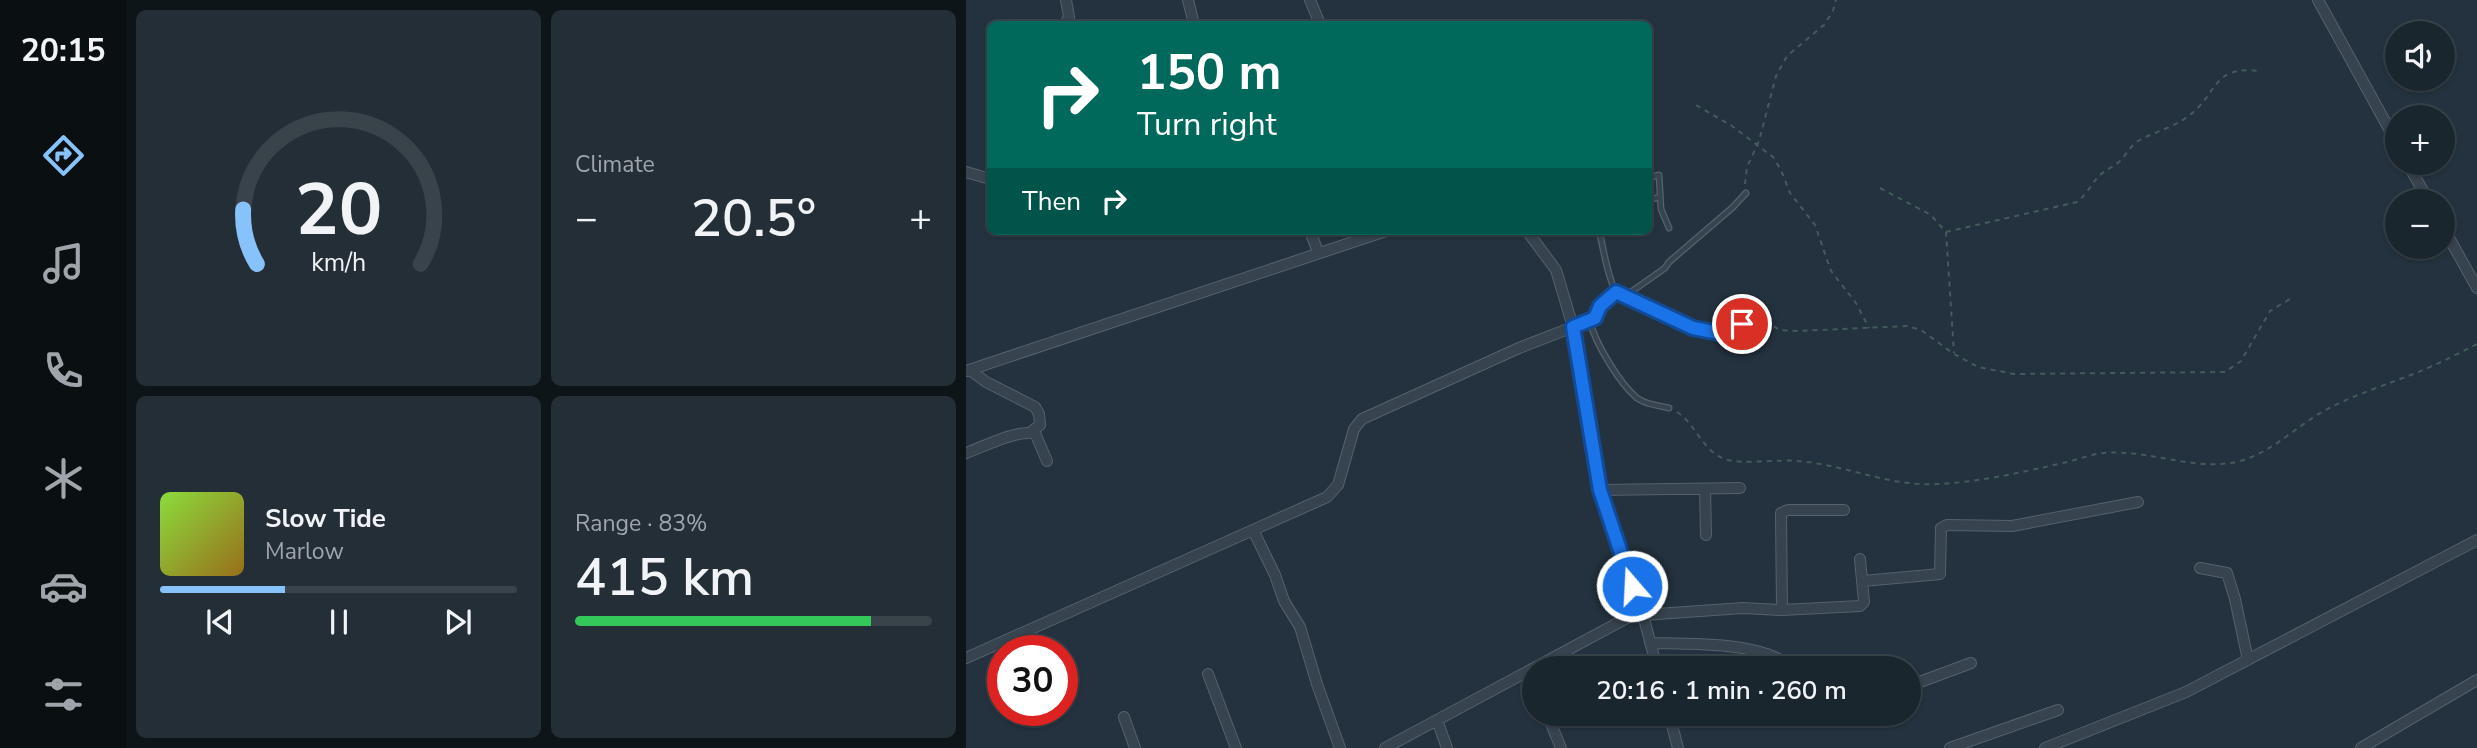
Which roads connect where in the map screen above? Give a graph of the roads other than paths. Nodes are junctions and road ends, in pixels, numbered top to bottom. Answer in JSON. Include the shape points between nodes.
{"nodes":[{"id":1,"x":1066,"y":0,"type":"edge"},
{"id":2,"x":1188,"y":0,"type":"edge"},
{"id":3,"x":1310,"y":0,"type":"edge"},
{"id":4,"x":2318,"y":0,"type":"edge"},
{"id":5,"x":1067,"y":21,"type":"edge"},
{"id":6,"x":1193,"y":21,"type":"edge"},
{"id":7,"x":1319,"y":21,"type":"edge"},
{"id":8,"x":2385,"y":121,"type":"edge"},
{"id":9,"x":966,"y":172,"type":"edge"},
{"id":10,"x":1652,"y":177,"type":"edge"},
{"id":11,"x":987,"y":178,"type":"edge"},
{"id":12,"x":1746,"y":193,"type":"road end"},
{"id":13,"x":1660,"y":197,"type":"junction"},
{"id":14,"x":1652,"y":199,"type":"edge"},
{"id":15,"x":1669,"y":228,"type":"dead end"},
{"id":16,"x":1312,"y":235,"type":"edge"},
{"id":17,"x":1373,"y":235,"type":"edge"},
{"id":18,"x":1530,"y":235,"type":"edge"},
{"id":19,"x":1600,"y":235,"type":"edge"},
{"id":20,"x":2455,"y":249,"type":"edge"},
{"id":21,"x":1318,"y":252,"type":"junction"},
{"id":22,"x":2477,"y":288,"type":"edge"},
{"id":23,"x":1616,"y":292,"type":"junction"},
{"id":24,"x":1759,"y":315,"type":"road end"},
{"id":25,"x":1590,"y":322,"type":"junction"},
{"id":26,"x":1573,"y":327,"type":"junction"},
{"id":27,"x":968,"y":370,"type":"edge"},
{"id":28,"x":1669,"y":408,"type":"road end"},
{"id":29,"x":1031,"y":432,"type":"junction"},
{"id":30,"x":966,"y":453,"type":"edge"},
{"id":31,"x":1047,"y":461,"type":"dead end"},
{"id":32,"x":1740,"y":488,"type":"dead end"},
{"id":33,"x":1705,"y":489,"type":"junction"},
{"id":34,"x":1600,"y":490,"type":"junction"},
{"id":35,"x":2138,"y":502,"type":"dead end"},
{"id":36,"x":1844,"y":510,"type":"dead end"},
{"id":37,"x":1253,"y":530,"type":"junction"},
{"id":38,"x":1706,"y":535,"type":"dead end"},
{"id":39,"x":2477,"y":540,"type":"edge"},
{"id":40,"x":1860,"y":559,"type":"dead end"},
{"id":41,"x":2200,"y":568,"type":"dead end"},
{"id":42,"x":1863,"y":581,"type":"junction"},
{"id":43,"x":1782,"y":610,"type":"junction"},
{"id":44,"x":1641,"y":613,"type":"junction"},
{"id":45,"x":1650,"y":643,"type":"junction"},
{"id":46,"x":1558,"y":656,"type":"edge"},
{"id":47,"x":1654,"y":656,"type":"edge"},
{"id":48,"x":1769,"y":656,"type":"edge"},
{"id":49,"x":966,"y":658,"type":"edge"},
{"id":50,"x":2248,"y":660,"type":"junction"},
{"id":51,"x":1971,"y":663,"type":"dead end"},
{"id":52,"x":1208,"y":674,"type":"dead end"},
{"id":53,"x":1522,"y":675,"type":"edge"},
{"id":54,"x":2477,"y":680,"type":"edge"},
{"id":55,"x":1921,"y":682,"type":"edge"},
{"id":56,"x":2058,"y":710,"type":"dead end"},
{"id":57,"x":1124,"y":717,"type":"dead end"},
{"id":58,"x":1437,"y":720,"type":"junction"},
{"id":59,"x":1552,"y":726,"type":"edge"},
{"id":60,"x":1672,"y":726,"type":"edge"},
{"id":61,"x":1135,"y":748,"type":"edge"},
{"id":62,"x":1236,"y":748,"type":"edge"},
{"id":63,"x":1340,"y":748,"type":"edge"},
{"id":64,"x":1385,"y":748,"type":"edge"},
{"id":65,"x":1447,"y":748,"type":"edge"},
{"id":66,"x":1561,"y":748,"type":"edge"},
{"id":67,"x":1678,"y":748,"type":"edge"},
{"id":68,"x":1950,"y":748,"type":"edge"},
{"id":69,"x":2045,"y":748,"type":"edge"},
{"id":70,"x":2361,"y":748,"type":"edge"}],
"edges":[{"from":1,"to":5,"type":"street"},
{"from":2,"to":6,"type":"street"},
{"from":3,"to":7,"type":"street"},
{"from":4,"to":8,"type":"street"},
{"from":9,"to":11,"type":"street"},
{"from":10,"to":13,"type":"lane","via":[[1659,175]]},
{"from":12,"to":23,"type":"lane","via":[[1665,268],[1631,292]]},
{"from":13,"to":14,"type":"lane"},
{"from":13,"to":15,"type":"lane"},
{"from":16,"to":21,"type":"street"},
{"from":17,"to":21,"type":"street"},
{"from":18,"to":26,"type":"street","via":[[1556,270]]},
{"from":19,"to":23,"type":"lane"},
{"from":20,"to":22,"type":"street"},
{"from":21,"to":27,"type":"street"},
{"from":23,"to":24,"type":"lane","via":[[1693,328],[1724,334]]},
{"from":23,"to":25,"type":"lane"},
{"from":25,"to":26,"type":"lane"},
{"from":25,"to":28,"type":"lane","via":[[1605,356],[1637,397]]},
{"from":26,"to":34,"type":"street"},
{"from":26,"to":37,"type":"street","via":[[1362,419],[1354,429],[1338,485],[1327,497]]},
{"from":27,"to":29,"type":"street","via":[[1035,407],[1040,425]]},
{"from":29,"to":30,"type":"street"},
{"from":29,"to":31,"type":"street"},
{"from":32,"to":33,"type":"street"},
{"from":33,"to":34,"type":"street"},
{"from":33,"to":38,"type":"street"},
{"from":34,"to":44,"type":"street"},
{"from":35,"to":42,"type":"street","via":[[2012,526],[1948,525],[1941,528],[1940,573]]},
{"from":36,"to":43,"type":"street","via":[[1782,513]]},
{"from":37,"to":49,"type":"street"},
{"from":37,"to":63,"type":"street","via":[[1300,626]]},
{"from":39,"to":50,"type":"street"},
{"from":40,"to":42,"type":"street"},
{"from":41,"to":50,"type":"street","via":[[2227,573]]},
{"from":42,"to":43,"type":"street","via":[[1860,606]]},
{"from":43,"to":44,"type":"street"},
{"from":44,"to":45,"type":"street"},
{"from":44,"to":46,"type":"street"},
{"from":45,"to":47,"type":"street"},
{"from":45,"to":48,"type":"street","via":[[1734,648]]},
{"from":50,"to":69,"type":"street","via":[[2186,692]]},
{"from":51,"to":55,"type":"street"},
{"from":52,"to":62,"type":"street"},
{"from":53,"to":58,"type":"street"},
{"from":54,"to":70,"type":"street"},
{"from":56,"to":68,"type":"street"},
{"from":57,"to":61,"type":"street"},
{"from":58,"to":64,"type":"street"},
{"from":58,"to":65,"type":"street"},
{"from":59,"to":66,"type":"street"},
{"from":60,"to":67,"type":"street"}]}
